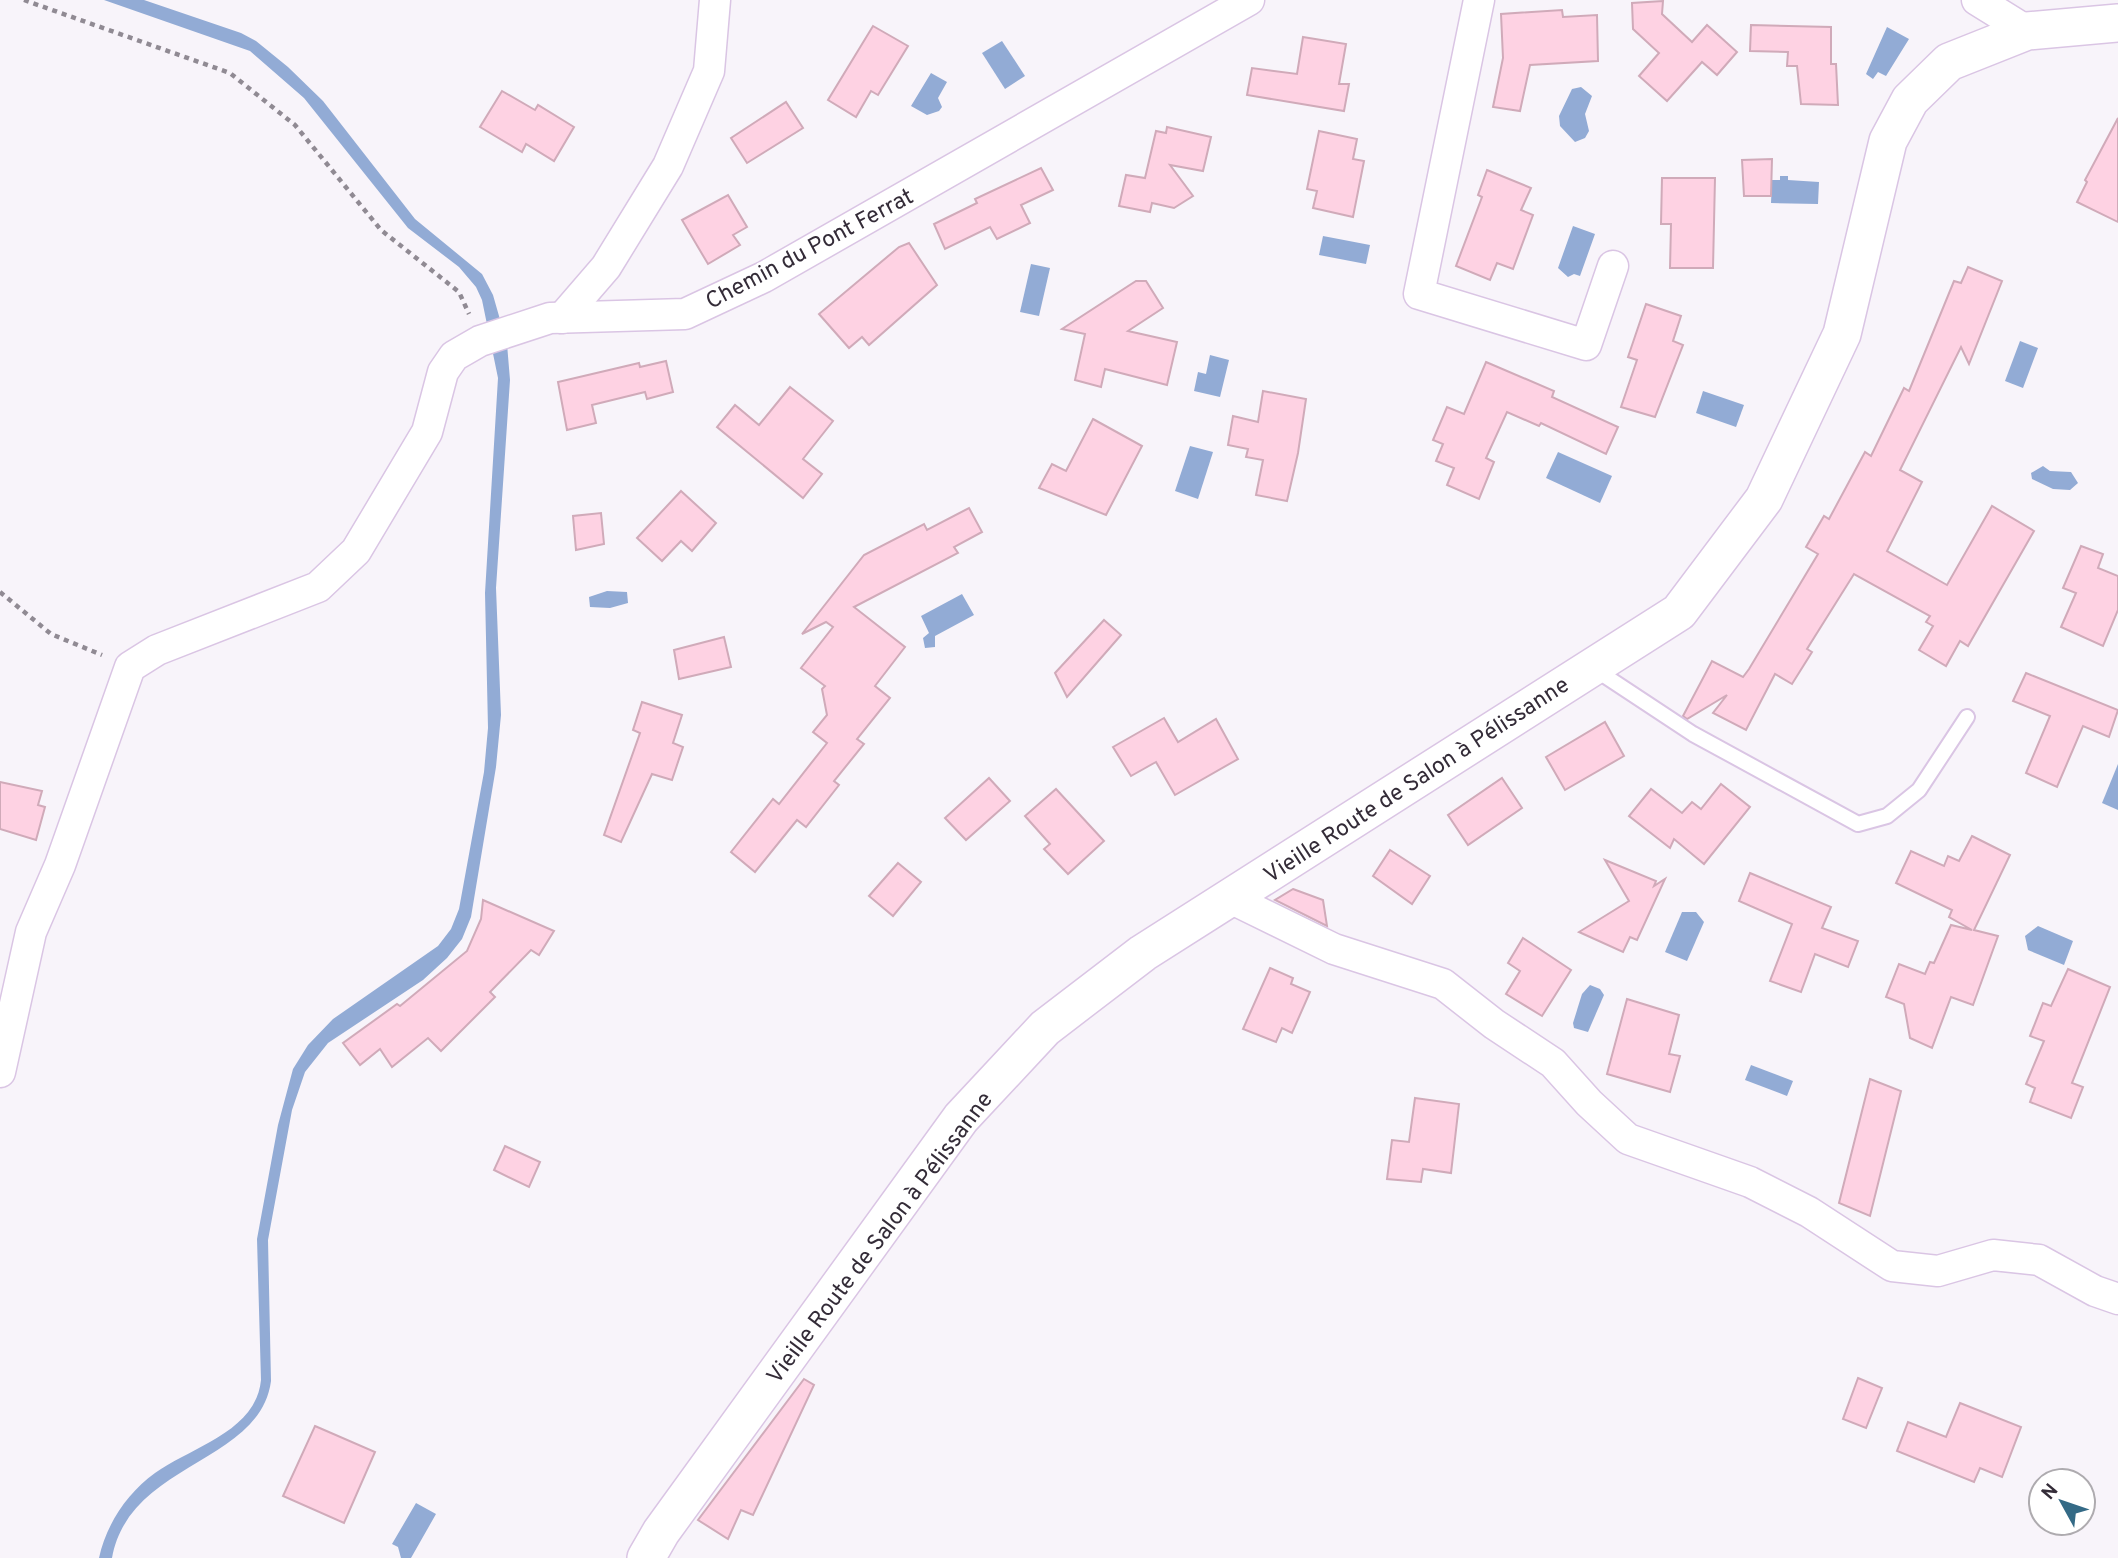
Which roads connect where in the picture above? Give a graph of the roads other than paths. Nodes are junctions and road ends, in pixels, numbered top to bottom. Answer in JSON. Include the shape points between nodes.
{"nodes":[{"id":1,"x":715,"y":0,"type":"edge"},
{"id":2,"x":1249,"y":0,"type":"edge"},
{"id":3,"x":1479,"y":0,"type":"edge"},
{"id":4,"x":1976,"y":0,"type":"edge"},
{"id":5,"x":2023,"y":15,"type":"edge"},
{"id":6,"x":2118,"y":23,"type":"edge"},
{"id":7,"x":1613,"y":266,"type":"dead end"},
{"id":8,"x":562,"y":318,"type":"junction"},
{"id":9,"x":1591,"y":667,"type":"junction"},
{"id":10,"x":1966,"y":718,"type":"dead end"},
{"id":11,"x":1230,"y":898,"type":"junction"},
{"id":12,"x":0,"y":1072,"type":"edge"},
{"id":13,"x":2118,"y":1299,"type":"edge"},
{"id":14,"x":646,"y":1558,"type":"edge"}],
"edges":[{"from":1,"to":8,"type":"street","via":[[709,71],[668,166],[606,267]]},
{"from":2,"to":8,"type":"street","name":"Chemin du Pont Ferrat","via":[[764,277],[685,314]]},
{"from":3,"to":7,"type":"street","via":[[1419,294],[1586,345]]},
{"from":4,"to":5,"type":"street"},
{"from":5,"to":6,"type":"street","name":"Vieille Route de Salon à Pélissanne"},
{"from":5,"to":9,"type":"street","name":"Vieille Route de Salon à Pélissanne","via":[[1949,62],[1910,100],[1888,141],[1842,334],[1764,499],[1679,611]]},
{"from":8,"to":12,"type":"street","name":"Chemin du Pont Ferrat","via":[[510,329],[454,356],[443,372],[427,432],[356,551],[318,587],[158,650],[130,667],[60,865],[31,932]]},
{"from":9,"to":10,"type":"lane","via":[[1693,734],[1858,824],[1887,816],[1919,790]]},
{"from":9,"to":11,"type":"street","name":"Vieille Route de Salon à Pélissanne"},
{"from":11,"to":13,"type":"street","via":[[1334,949],[1443,984],[1553,1063],[1628,1139],[1749,1182],[1809,1212],[1892,1266],[1938,1270],[1993,1255],[2039,1260]]},
{"from":11,"to":14,"type":"street","name":"Vieille Route de Salon à Pélissanne","via":[[1143,953],[1045,1028],[961,1118]]}]}
